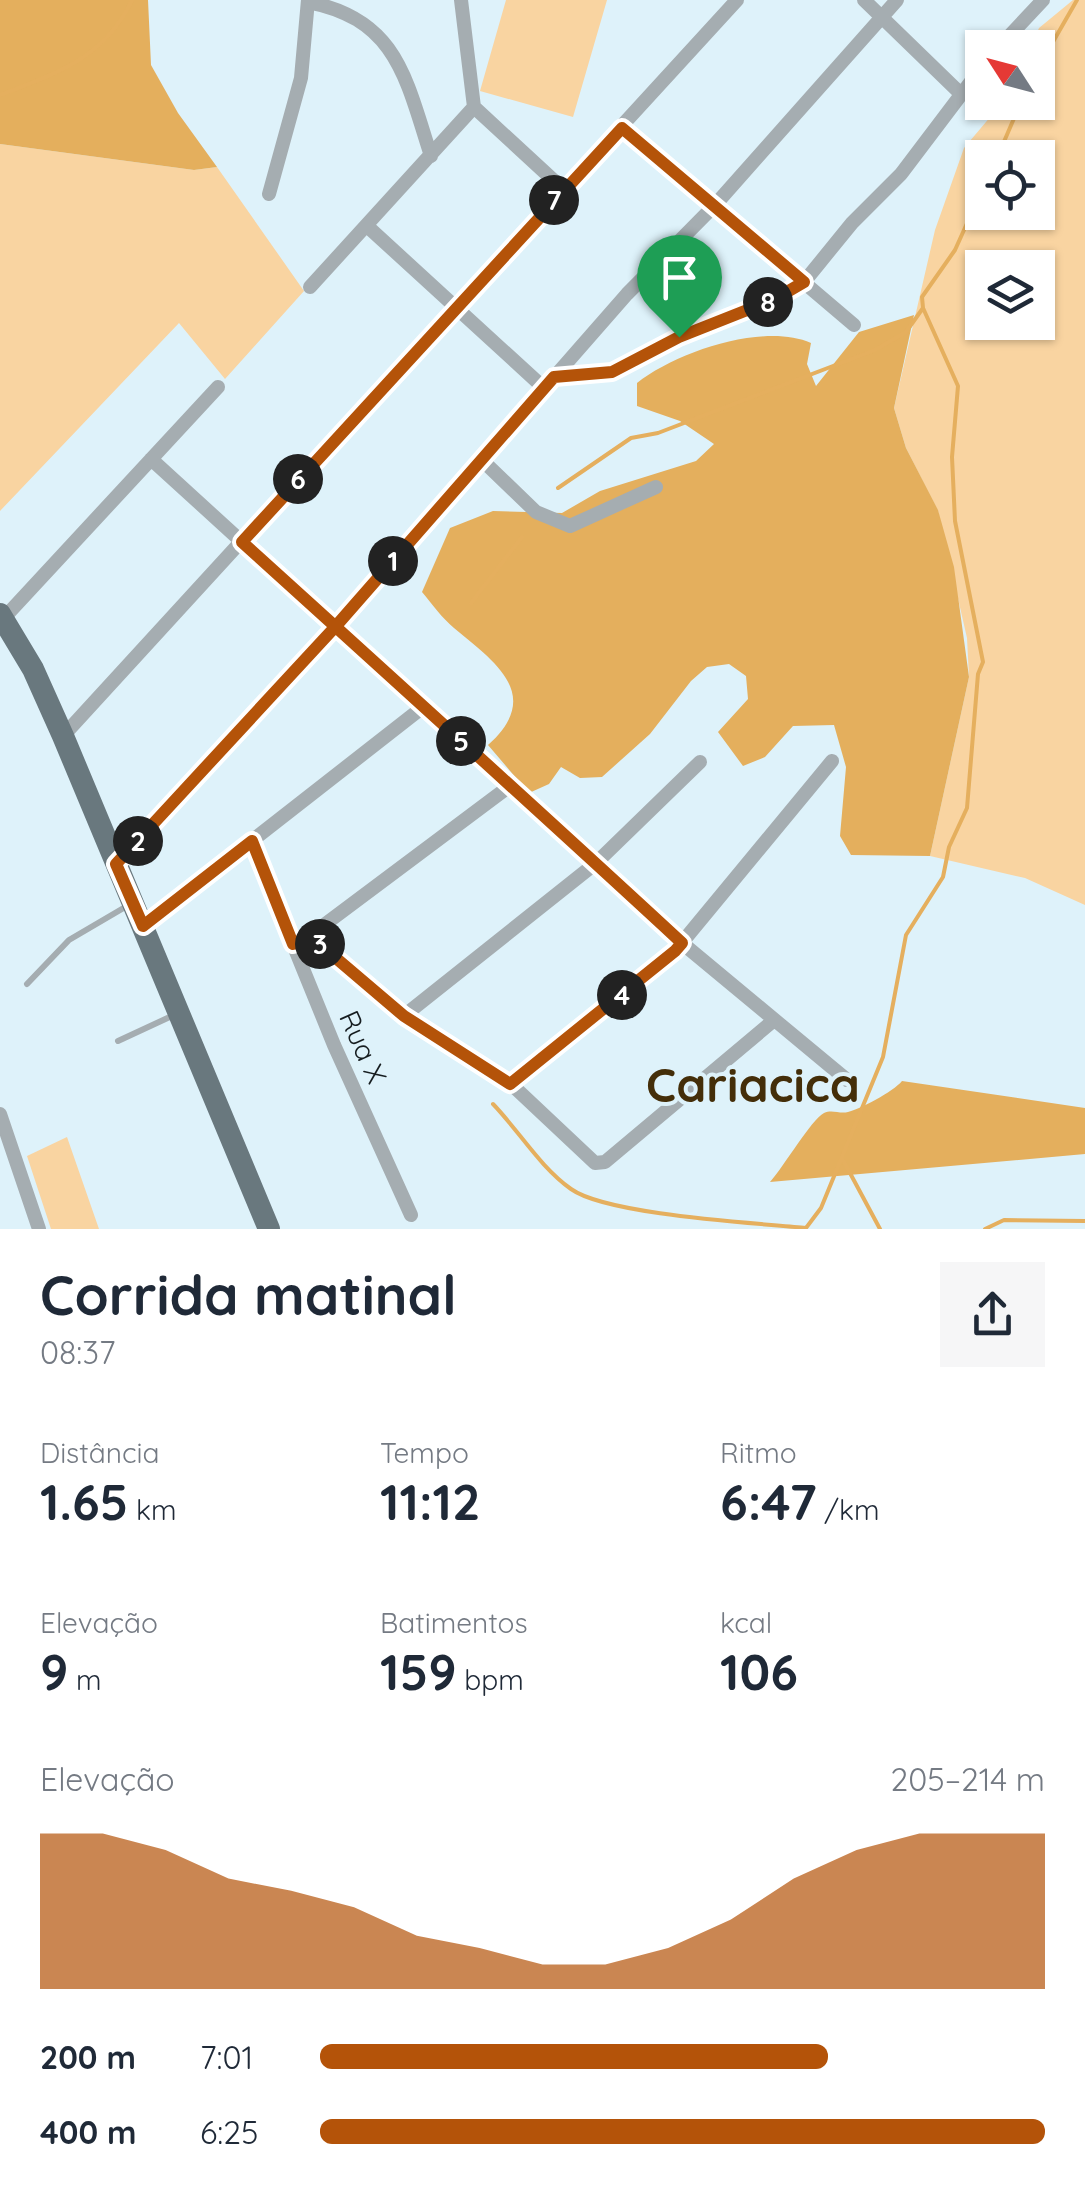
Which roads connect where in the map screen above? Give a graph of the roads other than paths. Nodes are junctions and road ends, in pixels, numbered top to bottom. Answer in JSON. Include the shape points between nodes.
{"nodes":[{"id":1,"x":461,"y":0,"type":"edge"},
{"id":2,"x":736,"y":0,"type":"edge"},
{"id":3,"x":864,"y":0,"type":"edge"},
{"id":4,"x":897,"y":0,"type":"edge"},
{"id":5,"x":1044,"y":0,"type":"edge"},
{"id":6,"x":308,"y":1,"type":"edge"},
{"id":7,"x":882,"y":16,"type":"junction"},
{"id":8,"x":1015,"y":30,"type":"edge"},
{"id":9,"x":965,"y":91,"type":"edge"},
{"id":10,"x":962,"y":95,"type":"junction"},
{"id":11,"x":474,"y":107,"type":"junction"},
{"id":12,"x":622,"y":128,"type":"junction"},
{"id":13,"x":431,"y":156,"type":"junction"},
{"id":14,"x":564,"y":190,"type":"junction"},
{"id":15,"x":269,"y":194,"type":"dead end"},
{"id":16,"x":716,"y":204,"type":"junction"},
{"id":17,"x":367,"y":226,"type":"junction"},
{"id":18,"x":804,"y":282,"type":"junction"},
{"id":19,"x":310,"y":287,"type":"dead end"},
{"id":20,"x":458,"y":307,"type":"junction"},
{"id":21,"x":854,"y":325,"type":"dead end"},
{"id":22,"x":549,"y":382,"type":"junction"},
{"id":23,"x":218,"y":387,"type":"dead end"},
{"id":24,"x":151,"y":460,"type":"junction"},
{"id":25,"x":482,"y":460,"type":"junction"},
{"id":26,"x":656,"y":487,"type":"dead end"},
{"id":27,"x":242,"y":542,"type":"junction"},
{"id":28,"x":2,"y":616,"type":"edge"},
{"id":29,"x":336,"y":626,"type":"junction"},
{"id":30,"x":423,"y":707,"type":"junction"},
{"id":31,"x":63,"y":736,"type":"junction"},
{"id":32,"x":832,"y":761,"type":"dead end"},
{"id":33,"x":700,"y":762,"type":"dead end"},
{"id":34,"x":512,"y":785,"type":"junction"},
{"id":35,"x":252,"y":841,"type":"junction"},
{"id":36,"x":596,"y":862,"type":"junction"},
{"id":37,"x":116,"y":864,"type":"junction"},
{"id":38,"x":133,"y":903,"type":"junction"},
{"id":39,"x":143,"y":926,"type":"junction"},
{"id":40,"x":310,"y":936,"type":"junction"},
{"id":41,"x":682,"y":943,"type":"junction"},
{"id":42,"x":293,"y":944,"type":"junction"},
{"id":43,"x":28,"y":984,"type":"dead end"},
{"id":44,"x":179,"y":1012,"type":"junction"},
{"id":45,"x":404,"y":1016,"type":"junction"},
{"id":46,"x":773,"y":1021,"type":"junction"},
{"id":47,"x":118,"y":1041,"type":"dead end"},
{"id":48,"x":847,"y":1080,"type":"dead end"},
{"id":49,"x":510,"y":1084,"type":"junction"},
{"id":50,"x":0,"y":1114,"type":"edge"},
{"id":51,"x":411,"y":1215,"type":"dead end"},
{"id":52,"x":39,"y":1229,"type":"edge"},
{"id":53,"x":269,"y":1229,"type":"edge"}],
"edges":[{"from":1,"to":11,"type":"street"},
{"from":2,"to":12,"type":"street"},
{"from":3,"to":7,"type":"street"},
{"from":4,"to":7,"type":"street"},
{"from":5,"to":8,"type":"street"},
{"from":6,"to":13,"type":"street","via":[[353,14],[382,36],[408,86]]},
{"from":6,"to":15,"type":"street","via":[[301,78]]},
{"from":7,"to":10,"type":"street"},
{"from":7,"to":16,"type":"street"},
{"from":9,"to":10,"type":"street"},
{"from":10,"to":18,"type":"street","via":[[902,174]]},
{"from":11,"to":13,"type":"street"},
{"from":11,"to":14,"type":"street"},
{"from":12,"to":14,"type":"street"},
{"from":12,"to":16,"type":"street"},
{"from":13,"to":17,"type":"street"},
{"from":14,"to":20,"type":"street"},
{"from":16,"to":18,"type":"street"},
{"from":16,"to":22,"type":"street"},
{"from":17,"to":19,"type":"street"},
{"from":17,"to":20,"type":"street"},
{"from":18,"to":21,"type":"street"},
{"from":18,"to":22,"type":"street","via":[[612,372]]},
{"from":20,"to":22,"type":"street"},
{"from":20,"to":27,"type":"street"},
{"from":22,"to":25,"type":"street"},
{"from":23,"to":24,"type":"street"},
{"from":24,"to":27,"type":"street"},
{"from":24,"to":28,"type":"street"},
{"from":25,"to":26,"type":"street","via":[[536,512],[570,526]]},
{"from":25,"to":29,"type":"street"},
{"from":27,"to":29,"type":"street"},
{"from":27,"to":31,"type":"street"},
{"from":28,"to":31,"type":"main road"},
{"from":29,"to":30,"type":"street"},
{"from":29,"to":37,"type":"street"},
{"from":30,"to":34,"type":"street"},
{"from":30,"to":35,"type":"street"},
{"from":31,"to":37,"type":"main road"},
{"from":32,"to":41,"type":"street"},
{"from":33,"to":36,"type":"street"},
{"from":34,"to":36,"type":"street"},
{"from":34,"to":40,"type":"street"},
{"from":35,"to":39,"type":"street"},
{"from":35,"to":42,"type":"street","name":"Rua X"},
{"from":36,"to":41,"type":"street"},
{"from":36,"to":45,"type":"street"},
{"from":37,"to":38,"type":"main road"},
{"from":38,"to":39,"type":"main road"},
{"from":38,"to":43,"type":"lane","via":[[70,940]]},
{"from":39,"to":44,"type":"main road"},
{"from":40,"to":42,"type":"street"},
{"from":40,"to":45,"type":"street"},
{"from":41,"to":46,"type":"street"},
{"from":41,"to":49,"type":"street"},
{"from":42,"to":51,"type":"street","name":"Rua X"},
{"from":44,"to":47,"type":"lane"},
{"from":44,"to":53,"type":"main road"},
{"from":45,"to":49,"type":"street"},
{"from":46,"to":48,"type":"street"},
{"from":46,"to":49,"type":"street","via":[[605,1162],[588,1160]]},
{"from":50,"to":52,"type":"street"}]}
